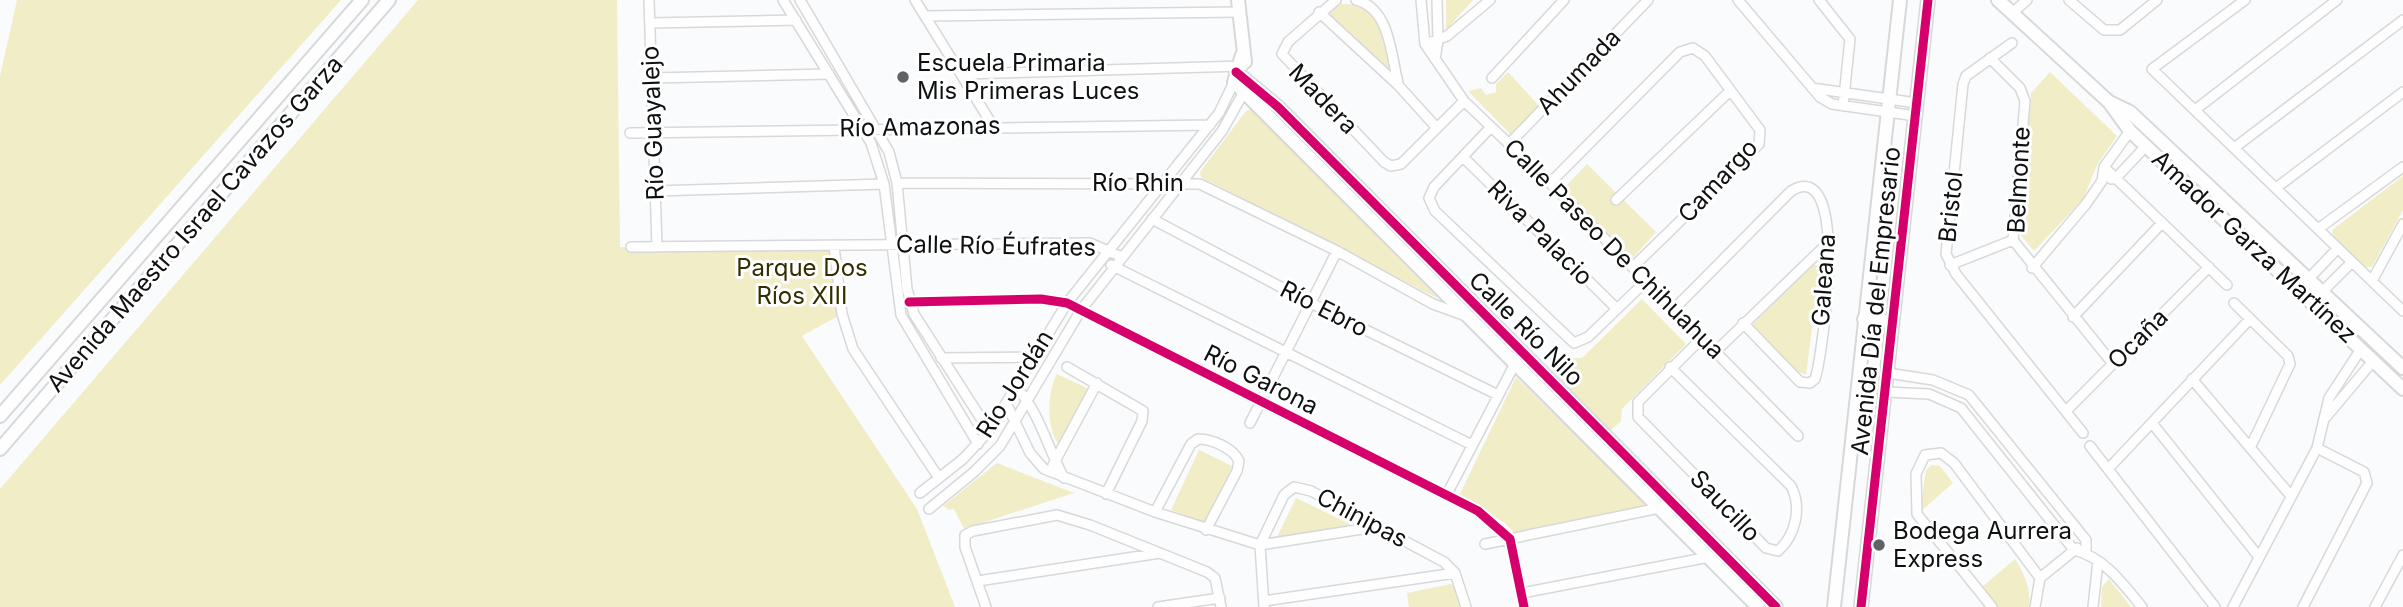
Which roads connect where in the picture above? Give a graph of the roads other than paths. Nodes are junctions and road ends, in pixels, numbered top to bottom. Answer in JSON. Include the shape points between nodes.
{"nodes":[{"id":1,"x":348,"y":0,"type":"edge"},
{"id":2,"x":362,"y":0,"type":"edge"},
{"id":3,"x":370,"y":0,"type":"edge"},
{"id":4,"x":389,"y":0,"type":"edge"},
{"id":5,"x":649,"y":0,"type":"edge"},
{"id":6,"x":783,"y":0,"type":"edge"},
{"id":7,"x":800,"y":0,"type":"edge"},
{"id":8,"x":915,"y":0,"type":"edge"},
{"id":9,"x":1336,"y":0,"type":"edge"},
{"id":10,"x":1356,"y":0,"type":"edge"},
{"id":11,"x":1421,"y":0,"type":"edge"},
{"id":12,"x":1437,"y":0,"type":"edge"},
{"id":13,"x":1490,"y":0,"type":"edge"},
{"id":14,"x":1564,"y":0,"type":"edge"},
{"id":15,"x":1648,"y":0,"type":"edge"},
{"id":16,"x":1738,"y":0,"type":"edge"},
{"id":17,"x":1819,"y":0,"type":"edge"},
{"id":18,"x":1900,"y":0,"type":"edge"},
{"id":19,"x":1928,"y":0,"type":"edge"},
{"id":20,"x":1998,"y":0,"type":"edge"},
{"id":21,"x":2027,"y":0,"type":"edge"},
{"id":22,"x":2069,"y":0,"type":"edge"},
{"id":23,"x":2157,"y":0,"type":"edge"},
{"id":24,"x":2245,"y":0,"type":"edge"},
{"id":25,"x":2337,"y":0,"type":"edge"},
{"id":26,"x":1238,"y":6,"type":"edge"},
{"id":27,"x":1319,"y":12,"type":"junction"},
{"id":28,"x":2012,"y":13,"type":"junction"},
{"id":29,"x":926,"y":16,"type":"junction"},
{"id":30,"x":796,"y":20,"type":"junction"},
{"id":31,"x":2403,"y":20,"type":"edge"},
{"id":32,"x":343,"y":21,"type":"junction"},
{"id":33,"x":650,"y":23,"type":"junction"},
{"id":34,"x":1438,"y":41,"type":"junction"},
{"id":35,"x":2012,"y":43,"type":"dead end"},
{"id":36,"x":1425,"y":44,"type":"junction"},
{"id":37,"x":1990,"y":58,"type":"junction"},
{"id":38,"x":1435,"y":59,"type":"junction"},
{"id":39,"x":337,"y":61,"type":"junction"},
{"id":40,"x":1241,"y":73,"type":"junction"},
{"id":41,"x":829,"y":74,"type":"junction"},
{"id":42,"x":962,"y":74,"type":"junction"},
{"id":43,"x":652,"y":78,"type":"junction"},
{"id":44,"x":1492,"y":78,"type":"dead end"},
{"id":45,"x":1398,"y":85,"type":"junction"},
{"id":46,"x":1810,"y":88,"type":"junction"},
{"id":47,"x":1730,"y":90,"type":"junction"},
{"id":48,"x":2403,"y":92,"type":"edge"},
{"id":49,"x":1845,"y":94,"type":"junction"},
{"id":50,"x":1464,"y":101,"type":"junction"},
{"id":51,"x":2109,"y":102,"type":"junction"},
{"id":52,"x":1843,"y":106,"type":"junction"},
{"id":53,"x":1888,"y":106,"type":"junction"},
{"id":54,"x":1917,"y":109,"type":"junction"},
{"id":55,"x":2195,"y":110,"type":"junction"},
{"id":56,"x":1210,"y":125,"type":"junction"},
{"id":57,"x":993,"y":126,"type":"junction"},
{"id":58,"x":1436,"y":127,"type":"junction"},
{"id":59,"x":1491,"y":127,"type":"junction"},
{"id":60,"x":863,"y":128,"type":"junction"},
{"id":61,"x":876,"y":128,"type":"junction"},
{"id":62,"x":2130,"y":131,"type":"junction"},
{"id":63,"x":654,"y":132,"type":"junction"},
{"id":64,"x":629,"y":133,"type":"dead end"},
{"id":65,"x":1509,"y":144,"type":"junction"},
{"id":66,"x":2146,"y":146,"type":"junction"},
{"id":67,"x":2234,"y":148,"type":"junction"},
{"id":68,"x":1463,"y":157,"type":"junction"},
{"id":69,"x":2104,"y":167,"type":"junction"},
{"id":70,"x":2403,"y":167,"type":"edge"},
{"id":71,"x":2116,"y":178,"type":"junction"},
{"id":72,"x":2102,"y":181,"type":"junction"},
{"id":73,"x":1164,"y":182,"type":"junction"},
{"id":74,"x":1183,"y":182,"type":"junction"},
{"id":75,"x":897,"y":183,"type":"junction"},
{"id":76,"x":1550,"y":183,"type":"junction"},
{"id":77,"x":884,"y":184,"type":"junction"},
{"id":78,"x":2276,"y":188,"type":"junction"},
{"id":79,"x":655,"y":191,"type":"junction"},
{"id":80,"x":1616,"y":200,"type":"dead end"},
{"id":81,"x":1152,"y":219,"type":"junction"},
{"id":82,"x":2162,"y":223,"type":"junction"},
{"id":83,"x":2403,"y":224,"type":"edge"},
{"id":84,"x":2318,"y":229,"type":"junction"},
{"id":85,"x":2013,"y":240,"type":"junction"},
{"id":86,"x":1830,"y":241,"type":"junction"},
{"id":87,"x":891,"y":244,"type":"junction"},
{"id":88,"x":903,"y":244,"type":"junction"},
{"id":89,"x":834,"y":246,"type":"junction"},
{"id":90,"x":631,"y":247,"type":"dead end"},
{"id":91,"x":657,"y":247,"type":"junction"},
{"id":92,"x":2338,"y":248,"type":"junction"},
{"id":93,"x":1109,"y":249,"type":"junction"},
{"id":94,"x":1337,"y":251,"type":"junction"},
{"id":95,"x":1122,"y":257,"type":"junction"},
{"id":96,"x":1101,"y":260,"type":"junction"},
{"id":97,"x":2352,"y":262,"type":"junction"},
{"id":98,"x":1950,"y":265,"type":"junction"},
{"id":99,"x":1114,"y":267,"type":"junction"},
{"id":100,"x":1633,"y":267,"type":"junction"},
{"id":101,"x":2209,"y":267,"type":"junction"},
{"id":102,"x":2032,"y":268,"type":"junction"},
{"id":103,"x":1646,"y":281,"type":"junction"},
{"id":104,"x":2372,"y":281,"type":"junction"},
{"id":105,"x":2304,"y":284,"type":"junction"},
{"id":106,"x":2227,"y":285,"type":"dead end"},
{"id":107,"x":2317,"y":296,"type":"junction"},
{"id":108,"x":909,"y":302,"type":"junction"},
{"id":109,"x":1067,"y":303,"type":"junction"},
{"id":110,"x":1311,"y":303,"type":"junction"},
{"id":111,"x":2234,"y":303,"type":"dead end"},
{"id":112,"x":1675,"y":308,"type":"junction"},
{"id":113,"x":1617,"y":309,"type":"junction"},
{"id":114,"x":1081,"y":310,"type":"junction"},
{"id":115,"x":2403,"y":311,"type":"edge"},
{"id":116,"x":2073,"y":317,"type":"junction"},
{"id":117,"x":1472,"y":318,"type":"junction"},
{"id":118,"x":1864,"y":319,"type":"junction"},
{"id":119,"x":2250,"y":319,"type":"junction"},
{"id":120,"x":1892,"y":322,"type":"junction"},
{"id":121,"x":1743,"y":323,"type":"junction"},
{"id":122,"x":1703,"y":337,"type":"junction"},
{"id":123,"x":2361,"y":349,"type":"junction"},
{"id":124,"x":1716,"y":351,"type":"junction"},
{"id":125,"x":1286,"y":353,"type":"junction"},
{"id":126,"x":1033,"y":357,"type":"junction"},
{"id":127,"x":1519,"y":357,"type":"junction"},
{"id":128,"x":941,"y":358,"type":"junction"},
{"id":129,"x":2373,"y":361,"type":"junction"},
{"id":130,"x":2113,"y":365,"type":"junction"},
{"id":131,"x":1068,"y":367,"type":"dead end"},
{"id":132,"x":1671,"y":367,"type":"junction"},
{"id":133,"x":2403,"y":368,"type":"edge"},
{"id":134,"x":1888,"y":373,"type":"junction"},
{"id":135,"x":2192,"y":379,"type":"junction"},
{"id":136,"x":1097,"y":383,"type":"junction"},
{"id":137,"x":1016,"y":387,"type":"junction"},
{"id":138,"x":2403,"y":389,"type":"edge"},
{"id":139,"x":1886,"y":392,"type":"junction"},
{"id":140,"x":1498,"y":395,"type":"junction"},
{"id":141,"x":1028,"y":400,"type":"junction"},
{"id":142,"x":1261,"y":402,"type":"junction"},
{"id":143,"x":1006,"y":403,"type":"junction"},
{"id":144,"x":2066,"y":411,"type":"junction"},
{"id":145,"x":0,"y":416,"type":"edge"},
{"id":146,"x":1989,"y":416,"type":"junction"},
{"id":147,"x":2326,"y":417,"type":"junction"},
{"id":148,"x":1016,"y":421,"type":"junction"},
{"id":149,"x":1250,"y":423,"type":"dead end"},
{"id":150,"x":2152,"y":423,"type":"junction"},
{"id":151,"x":1977,"y":425,"type":"junction"},
{"id":152,"x":989,"y":431,"type":"junction"},
{"id":153,"x":2083,"y":433,"type":"dead end"},
{"id":154,"x":1798,"y":436,"type":"dead end"},
{"id":155,"x":978,"y":444,"type":"junction"},
{"id":156,"x":1472,"y":445,"type":"junction"},
{"id":157,"x":2090,"y":446,"type":"dead end"},
{"id":158,"x":2250,"y":448,"type":"junction"},
{"id":159,"x":2317,"y":448,"type":"junction"},
{"id":160,"x":0,"y":449,"type":"edge"},
{"id":161,"x":1055,"y":461,"type":"junction"},
{"id":162,"x":2108,"y":469,"type":"junction"},
{"id":163,"x":1050,"y":472,"type":"junction"},
{"id":164,"x":939,"y":478,"type":"junction"},
{"id":165,"x":1064,"y":478,"type":"junction"},
{"id":166,"x":920,"y":493,"type":"dead end"},
{"id":167,"x":1106,"y":494,"type":"junction"},
{"id":168,"x":1447,"y":494,"type":"junction"},
{"id":169,"x":2291,"y":496,"type":"junction"},
{"id":170,"x":1674,"y":505,"type":"junction"},
{"id":171,"x":929,"y":509,"type":"dead end"},
{"id":172,"x":1660,"y":509,"type":"junction"},
{"id":173,"x":1155,"y":512,"type":"junction"},
{"id":174,"x":1375,"y":527,"type":"junction"},
{"id":175,"x":1206,"y":530,"type":"junction"},
{"id":176,"x":1510,"y":538,"type":"junction"},
{"id":177,"x":2087,"y":540,"type":"junction"},
{"id":178,"x":1485,"y":544,"type":"dead end"},
{"id":179,"x":1260,"y":545,"type":"junction"},
{"id":180,"x":2074,"y":550,"type":"junction"},
{"id":181,"x":1160,"y":553,"type":"junction"},
{"id":182,"x":2086,"y":553,"type":"junction"},
{"id":183,"x":2403,"y":555,"type":"edge"},
{"id":184,"x":1709,"y":557,"type":"junction"},
{"id":185,"x":2259,"y":557,"type":"junction"},
{"id":186,"x":2098,"y":561,"type":"junction"},
{"id":187,"x":1455,"y":573,"type":"junction"},
{"id":188,"x":2040,"y":578,"type":"junction"},
{"id":189,"x":978,"y":581,"type":"junction"},
{"id":190,"x":1522,"y":593,"type":"junction"},
{"id":191,"x":1220,"y":602,"type":"edge"},
{"id":192,"x":1264,"y":604,"type":"edge"},
{"id":193,"x":986,"y":607,"type":"edge"},
{"id":194,"x":1158,"y":607,"type":"edge"},
{"id":195,"x":1466,"y":607,"type":"edge"},
{"id":196,"x":1524,"y":607,"type":"edge"},
{"id":197,"x":1755,"y":607,"type":"edge"},
{"id":198,"x":1776,"y":607,"type":"edge"},
{"id":199,"x":1834,"y":607,"type":"edge"},
{"id":200,"x":1861,"y":607,"type":"edge"},
{"id":201,"x":1992,"y":607,"type":"edge"},
{"id":202,"x":2035,"y":607,"type":"edge"},
{"id":203,"x":2093,"y":607,"type":"edge"},
{"id":204,"x":2142,"y":607,"type":"edge"},
{"id":205,"x":2215,"y":607,"type":"edge"},
{"id":206,"x":2233,"y":607,"type":"edge"},
{"id":207,"x":2303,"y":607,"type":"edge"},
{"id":208,"x":2375,"y":607,"type":"edge"}],
"edges":[{"from":1,"to":32,"type":"street"},
{"from":2,"to":32,"type":"street","name":"Avenida Maestro Israel Cavazos Garza"},
{"from":3,"to":39,"type":"street","via":[[370,14]]},
{"from":4,"to":39,"type":"street","name":"Avenida Maestro Israel Cavazos Garza"},
{"from":5,"to":33,"type":"street","name":"Río Guayalejo"},
{"from":6,"to":30,"type":"street"},
{"from":7,"to":61,"type":"street"},
{"from":8,"to":29,"type":"street"},
{"from":9,"to":27,"type":"street"},
{"from":10,"to":45,"type":"street","via":[[1371,6],[1381,18]]},
{"from":11,"to":36,"type":"street","name":"Calle Paseo De Chihuahua"},
{"from":12,"to":34,"type":"street"},
{"from":13,"to":34,"type":"street"},
{"from":14,"to":44,"type":"street"},
{"from":15,"to":65,"type":"street","name":"Ahumada"},
{"from":16,"to":46,"type":"street"},
{"from":17,"to":49,"type":"street","via":[[1850,39]]},
{"from":18,"to":53,"type":"street","name":"Avenida Día del Empresario"},
{"from":19,"to":54,"type":"street","name":"Avenida Día del Empresario"},
{"from":20,"to":28,"type":"street","name":"Amador Garza Martínez"},
{"from":21,"to":28,"type":"street"},
{"from":22,"to":23,"type":"street","via":[[2104,30],[2120,30]]},
{"from":24,"to":55,"type":"street","via":[[2152,69]]},
{"from":25,"to":55,"type":"street"},
{"from":26,"to":29,"type":"street"},
{"from":26,"to":40,"type":"street"},
{"from":27,"to":45,"type":"street"},
{"from":27,"to":58,"type":"street","name":"Madera","via":[[1282,54],[1384,162],[1401,164]]},
{"from":28,"to":51,"type":"street","name":"Amador Garza Martínez"},
{"from":29,"to":42,"type":"street"},
{"from":30,"to":33,"type":"street"},
{"from":30,"to":41,"type":"street"},
{"from":31,"to":67,"type":"street"},
{"from":32,"to":145,"type":"street","name":"Avenida Maestro Israel Cavazos Garza"},
{"from":33,"to":43,"type":"street","name":"Río Guayalejo"},
{"from":34,"to":36,"type":"street"},
{"from":34,"to":38,"type":"street"},
{"from":35,"to":37,"type":"street","name":"Bristol"},
{"from":36,"to":38,"type":"street","name":"Calle Paseo De Chihuahua"},
{"from":37,"to":85,"type":"street","name":"Belmonte","via":[[2020,88],[2025,101]]},
{"from":37,"to":98,"type":"street","name":"Bristol","via":[[1963,83],[1946,254]]},
{"from":38,"to":50,"type":"street","name":"Calle Paseo De Chihuahua"},
{"from":39,"to":160,"type":"street","name":"Avenida Maestro Israel Cavazos Garza"},
{"from":40,"to":42,"type":"street"},
{"from":40,"to":56,"type":"street","name":"Río Jordán"},
{"from":40,"to":74,"type":"street","via":[[1226,125]]},
{"from":40,"to":117,"type":"street","name":"Calle Río Nilo"},
{"from":40,"to":127,"type":"street","name":"Calle Río Nilo"},
{"from":41,"to":43,"type":"street"},
{"from":41,"to":60,"type":"street"},
{"from":42,"to":57,"type":"street"},
{"from":43,"to":63,"type":"street","name":"Río Guayalejo"},
{"from":45,"to":58,"type":"street"},
{"from":46,"to":49,"type":"street"},
{"from":46,"to":52,"type":"street","via":[[1832,104]]},
{"from":47,"to":76,"type":"street","name":"Camargo","via":[[1699,51],[1679,52]]},
{"from":47,"to":80,"type":"street"},
{"from":47,"to":100,"type":"street","name":"Camargo","via":[[1760,130],[1759,144]]},
{"from":48,"to":78,"type":"street"},
{"from":49,"to":52,"type":"street"},
{"from":49,"to":53,"type":"street"},
{"from":50,"to":58,"type":"street","name":"Madera"},
{"from":50,"to":59,"type":"street","name":"Calle Paseo De Chihuahua"},
{"from":51,"to":62,"type":"street","name":"Amador Garza Martínez"},
{"from":51,"to":105,"type":"street","name":"Amador Garza Martínez","via":[[2130,112]]},
{"from":52,"to":53,"type":"street"},
{"from":53,"to":54,"type":"street"},
{"from":53,"to":118,"type":"street","name":"Avenida Día del Empresario"},
{"from":54,"to":120,"type":"street","name":"Avenida Día del Empresario"},
{"from":55,"to":67,"type":"street"},
{"from":56,"to":57,"type":"street","name":"Río Amazonas"},
{"from":56,"to":73,"type":"street","name":"Río Jordán"},
{"from":57,"to":61,"type":"street","name":"Río Amazonas"},
{"from":59,"to":65,"type":"street","name":"Calle Paseo De Chihuahua"},
{"from":59,"to":68,"type":"street"},
{"from":60,"to":61,"type":"street","name":"Río Amazonas"},
{"from":60,"to":63,"type":"street","name":"Río Amazonas"},
{"from":60,"to":77,"type":"street"},
{"from":61,"to":75,"type":"street"},
{"from":62,"to":66,"type":"street","name":"Amador Garza Martínez"},
{"from":62,"to":69,"type":"street"},
{"from":63,"to":64,"type":"street","name":"Río Amazonas"},
{"from":63,"to":79,"type":"street","name":"Río Guayalejo"},
{"from":65,"to":76,"type":"street","name":"Calle Paseo De Chihuahua"},
{"from":66,"to":71,"type":"street"},
{"from":66,"to":105,"type":"street","name":"Amador Garza Martínez"},
{"from":67,"to":78,"type":"street"},
{"from":68,"to":113,"type":"street","name":"Riva Palacio"},
{"from":68,"to":113,"type":"street","via":[[1431,190],[1435,211],[1570,341],[1584,341]]},
{"from":69,"to":71,"type":"street"},
{"from":69,"to":72,"type":"street"},
{"from":70,"to":84,"type":"street"},
{"from":71,"to":72,"type":"street"},
{"from":71,"to":82,"type":"street"},
{"from":72,"to":102,"type":"street"},
{"from":73,"to":74,"type":"street","name":"Río Rhin"},
{"from":73,"to":75,"type":"street","name":"Río Rhin"},
{"from":73,"to":93,"type":"street","name":"Río Jordán"},
{"from":74,"to":81,"type":"street"},
{"from":74,"to":94,"type":"street","name":"Río Rhin","via":[[1207,186]]},
{"from":75,"to":88,"type":"street"},
{"from":76,"to":100,"type":"street","name":"Calle Paseo De Chihuahua"},
{"from":77,"to":79,"type":"street"},
{"from":77,"to":87,"type":"street"},
{"from":78,"to":84,"type":"street"},
{"from":79,"to":91,"type":"street","name":"Río Guayalejo"},
{"from":81,"to":95,"type":"street"},
{"from":81,"to":110,"type":"street","name":"Río Ebro"},
{"from":82,"to":101,"type":"street"},
{"from":82,"to":116,"type":"street"},
{"from":83,"to":104,"type":"street"},
{"from":84,"to":92,"type":"street"},
{"from":85,"to":98,"type":"street"},
{"from":85,"to":102,"type":"street","name":"Belmonte"},
{"from":86,"to":112,"type":"street","name":"Galeana","via":[[1821,201],[1810,190],[1796,188]]},
{"from":86,"to":121,"type":"street"},
{"from":86,"to":121,"type":"street","name":"Galeana","via":[[1815,379],[1800,382]]},
{"from":87,"to":88,"type":"street","name":"Calle Río Éufrates"},
{"from":87,"to":89,"type":"street","name":"Calle Río Éufrates"},
{"from":87,"to":155,"type":"street","via":[[901,315]]},
{"from":88,"to":93,"type":"street","name":"Calle Río Éufrates","via":[[1090,243]]},
{"from":88,"to":108,"type":"street"},
{"from":89,"to":91,"type":"street","name":"Calle Río Éufrates"},
{"from":89,"to":164,"type":"street","via":[[848,338]]},
{"from":90,"to":91,"type":"street","name":"Calle Río Éufrates"},
{"from":92,"to":97,"type":"street"},
{"from":92,"to":105,"type":"street"},
{"from":93,"to":95,"type":"street"},
{"from":93,"to":96,"type":"street","name":"Río Jordán"},
{"from":94,"to":110,"type":"street"},
{"from":94,"to":117,"type":"street","name":"Río Rhin","via":[[1433,304]]},
{"from":95,"to":99,"type":"street"},
{"from":96,"to":99,"type":"street","name":"Calle Río Éufrates"},
{"from":96,"to":109,"type":"street","name":"Río Jordán"},
{"from":97,"to":104,"type":"street"},
{"from":97,"to":107,"type":"street"},
{"from":98,"to":144,"type":"street","name":"Bristol"},
{"from":99,"to":114,"type":"street"},
{"from":99,"to":125,"type":"street","name":"Calle Río Éufrates"},
{"from":100,"to":103,"type":"street","name":"Calle Paseo De Chihuahua"},
{"from":101,"to":106,"type":"street"},
{"from":101,"to":130,"type":"street","name":"Ocaña"},
{"from":102,"to":116,"type":"street","name":"Belmonte"},
{"from":103,"to":112,"type":"street","name":"Calle Paseo De Chihuahua"},
{"from":103,"to":113,"type":"street"},
{"from":104,"to":115,"type":"street"},
{"from":105,"to":107,"type":"street","name":"Amador Garza Martínez"},
{"from":107,"to":123,"type":"street","name":"Amador Garza Martínez"},
{"from":107,"to":133,"type":"street","name":"Amador Garza Martínez"},
{"from":108,"to":109,"type":"street","name":"Río Garona","via":[[1041,299]]},
{"from":108,"to":128,"type":"street"},
{"from":109,"to":114,"type":"street","name":"Río Garona"},
{"from":109,"to":126,"type":"street","name":"Río Jordán"},
{"from":110,"to":125,"type":"street"},
{"from":110,"to":140,"type":"street","name":"Río Ebro"},
{"from":111,"to":119,"type":"street"},
{"from":112,"to":122,"type":"street","name":"Calle Paseo De Chihuahua"},
{"from":114,"to":141,"type":"street"},
{"from":114,"to":142,"type":"street","name":"Río Garona"},
{"from":116,"to":130,"type":"street","name":"Belmonte"},
{"from":117,"to":127,"type":"street","name":"Calle Río Nilo"},
{"from":118,"to":120,"type":"street"},
{"from":118,"to":199,"type":"street","name":"Avenida Día del Empresario"},
{"from":119,"to":135,"type":"street"},
{"from":119,"to":158,"type":"street","via":[[2288,356],[2290,364]]},
{"from":120,"to":134,"type":"street","name":"Avenida Día del Empresario"},
{"from":121,"to":124,"type":"street"},
{"from":122,"to":124,"type":"street","name":"Calle Paseo De Chihuahua"},
{"from":122,"to":132,"type":"street","name":"Saucillo"},
{"from":123,"to":129,"type":"street","name":"Amador Garza Martínez"},
{"from":123,"to":147,"type":"street","via":[[2329,398]]},
{"from":124,"to":154,"type":"street","name":"Calle Paseo De Chihuahua"},
{"from":125,"to":142,"type":"street"},
{"from":125,"to":156,"type":"street","name":"Calle Río Éufrates"},
{"from":126,"to":128,"type":"street"},
{"from":126,"to":137,"type":"street","name":"Río Jordán"},
{"from":127,"to":140,"type":"street"},
{"from":127,"to":170,"type":"street","name":"Calle Río Nilo"},
{"from":127,"to":172,"type":"street","name":"Calle Río Nilo"},
{"from":128,"to":152,"type":"street"},
{"from":129,"to":138,"type":"street","name":"Amador Garza Martínez"},
{"from":129,"to":147,"type":"street"},
{"from":130,"to":144,"type":"street","name":"Ocaña"},
{"from":131,"to":136,"type":"street"},
{"from":132,"to":132,"type":"street","name":"Saucillo","via":[[1638,402],[1638,416],[1766,548],[1779,551],[1794,527],[1797,512],[1791,486]]},
{"from":134,"to":139,"type":"street","name":"Avenida Día del Empresario"},
{"from":134,"to":146,"type":"street","via":[[1949,385],[1969,395]]},
{"from":135,"to":150,"type":"street"},
{"from":135,"to":158,"type":"street"},
{"from":136,"to":161,"type":"street"},
{"from":136,"to":167,"type":"street","via":[[1143,411]]},
{"from":137,"to":141,"type":"street"},
{"from":137,"to":143,"type":"street","name":"Río Jordán"},
{"from":139,"to":151,"type":"street","via":[[1944,398]]},
{"from":139,"to":200,"type":"street","name":"Avenida Día del Empresario"},
{"from":140,"to":156,"type":"street"},
{"from":141,"to":148,"type":"street"},
{"from":141,"to":161,"type":"street"},
{"from":142,"to":149,"type":"street"},
{"from":142,"to":168,"type":"street","name":"Río Garona"},
{"from":143,"to":148,"type":"street"},
{"from":143,"to":152,"type":"street","name":"Río Jordán"},
{"from":144,"to":153,"type":"street","name":"Bristol"},
{"from":146,"to":151,"type":"street"},
{"from":146,"to":177,"type":"street"},
{"from":147,"to":159,"type":"street"},
{"from":148,"to":163,"type":"street","via":[[1034,460]]},
{"from":148,"to":171,"type":"street","via":[[985,462]]},
{"from":150,"to":162,"type":"street"},
{"from":150,"to":185,"type":"street"},
{"from":151,"to":180,"type":"street"},
{"from":152,"to":155,"type":"street","name":"Río Jordán"},
{"from":155,"to":164,"type":"street","name":"Río Jordán"},
{"from":156,"to":168,"type":"street"},
{"from":157,"to":162,"type":"street"},
{"from":158,"to":169,"type":"street"},
{"from":159,"to":169,"type":"street"},
{"from":159,"to":207,"type":"street","via":[[2364,472],[2367,483]]},
{"from":161,"to":163,"type":"street"},
{"from":161,"to":165,"type":"street"},
{"from":162,"to":205,"type":"street"},
{"from":163,"to":165,"type":"street"},
{"from":164,"to":166,"type":"street","name":"Río Jordán"},
{"from":165,"to":167,"type":"street"},
{"from":167,"to":173,"type":"street"},
{"from":168,"to":176,"type":"street","name":"Río Garona","via":[[1490,519]]},
{"from":169,"to":185,"type":"street"},
{"from":170,"to":172,"type":"street"},
{"from":170,"to":198,"type":"street","name":"Calle Río Nilo"},
{"from":172,"to":176,"type":"street"},
{"from":172,"to":184,"type":"street","name":"Calle Río Nilo"},
{"from":173,"to":175,"type":"street"},
{"from":173,"to":175,"type":"street","via":[[1191,444],[1210,440],[1235,453],[1239,465]]},
{"from":174,"to":179,"type":"street"},
{"from":174,"to":179,"type":"street","name":"Chinipas","via":[[1311,491],[1294,487],[1284,495]]},
{"from":174,"to":187,"type":"street","name":"Chinipas","via":[[1431,554]]},
{"from":175,"to":179,"type":"street"},
{"from":176,"to":178,"type":"street"},
{"from":176,"to":190,"type":"street"},
{"from":177,"to":180,"type":"street"},
{"from":177,"to":182,"type":"street"},
{"from":179,"to":192,"type":"street"},
{"from":180,"to":182,"type":"street"},
{"from":180,"to":188,"type":"street"},
{"from":181,"to":189,"type":"street"},
{"from":181,"to":189,"type":"street","via":[[1057,515],[973,531],[964,538]]},
{"from":181,"to":191,"type":"street","via":[[1212,575]]},
{"from":182,"to":186,"type":"street"},
{"from":183,"to":208,"type":"street"},
{"from":184,"to":190,"type":"street"},
{"from":184,"to":197,"type":"street","name":"Calle Río Nilo"},
{"from":185,"to":206,"type":"street"},
{"from":186,"to":203,"type":"street"},
{"from":186,"to":204,"type":"street"},
{"from":187,"to":192,"type":"street"},
{"from":187,"to":195,"type":"street"},
{"from":188,"to":201,"type":"street","via":[[1954,463],[1941,453],[1925,455],[1916,474],[1917,514]]},
{"from":188,"to":202,"type":"street"},
{"from":189,"to":193,"type":"street"},
{"from":190,"to":196,"type":"street"},
{"from":191,"to":194,"type":"street"}]}
